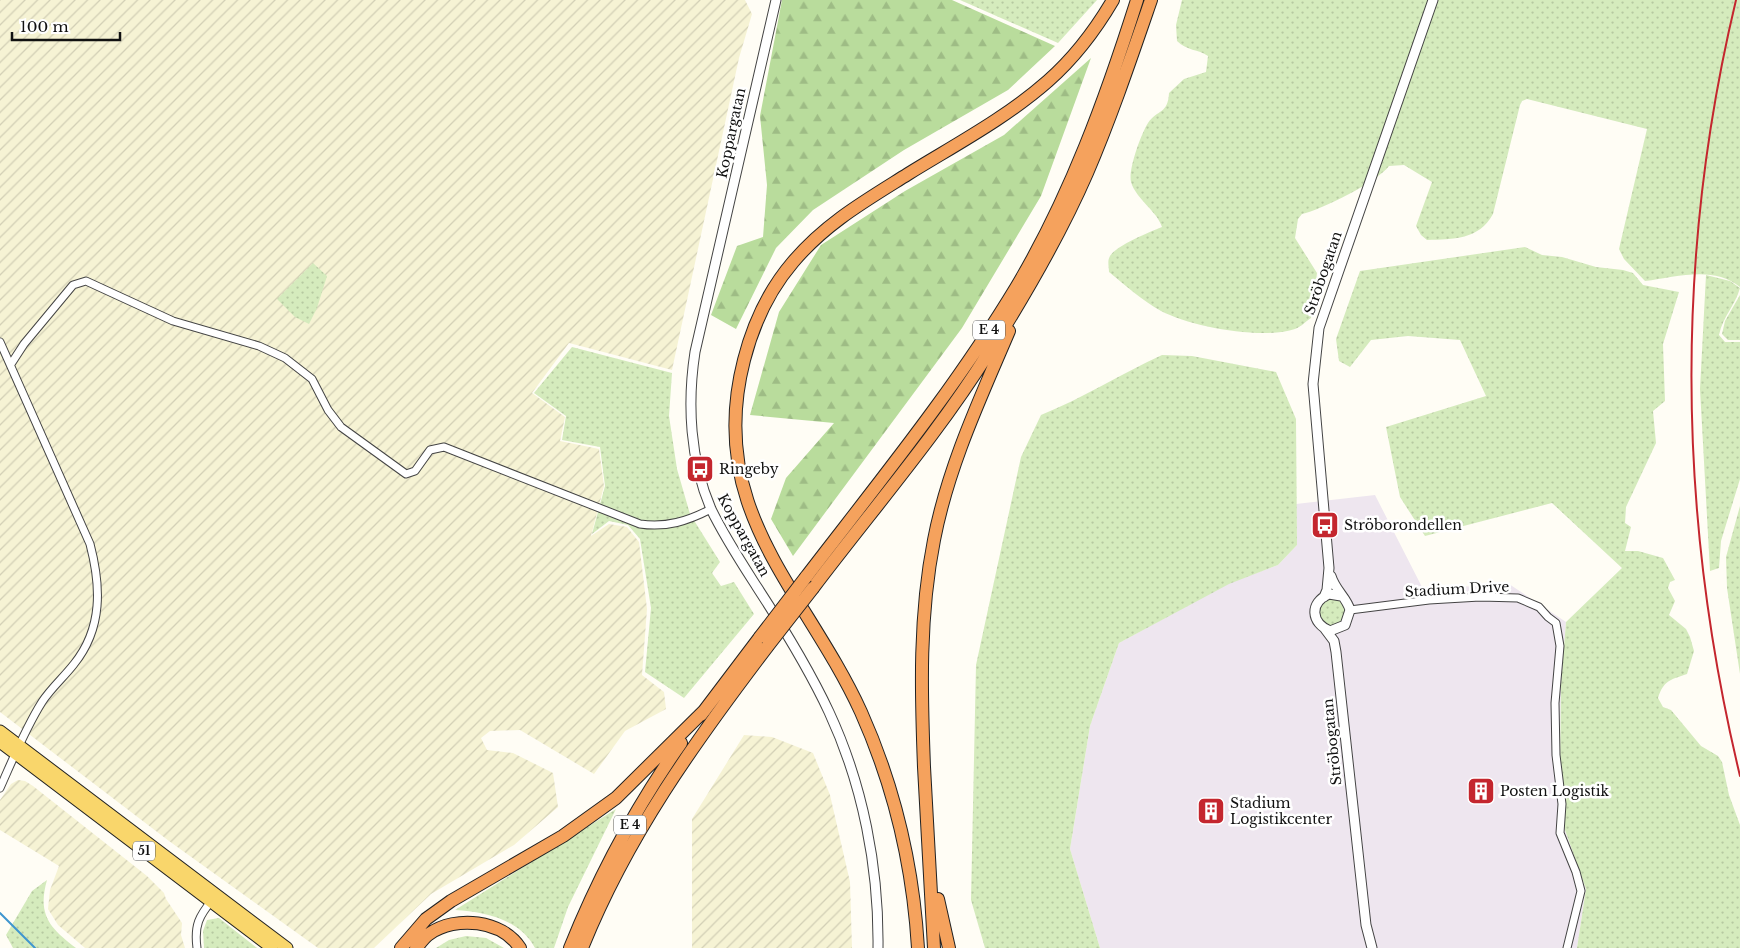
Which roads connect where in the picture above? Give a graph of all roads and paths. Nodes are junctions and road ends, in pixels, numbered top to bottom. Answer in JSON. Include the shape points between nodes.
{"nodes":[{"id":1,"x":776,"y":0,"type":"edge"},
{"id":2,"x":1113,"y":0,"type":"edge"},
{"id":3,"x":1137,"y":0,"type":"edge"},
{"id":4,"x":1151,"y":0,"type":"edge"},
{"id":5,"x":1433,"y":0,"type":"edge"},
{"id":6,"x":1027,"y":287,"type":"junction"},
{"id":7,"x":0,"y":342,"type":"edge"},
{"id":8,"x":10,"y":364,"type":"junction"},
{"id":9,"x":711,"y":509,"type":"junction"},
{"id":10,"x":1329,"y":568,"type":"junction"},
{"id":11,"x":809,"y":583,"type":"junction"},
{"id":12,"x":1341,"y":596,"type":"junction"},
{"id":13,"x":1324,"y":597,"type":"junction"},
{"id":14,"x":1350,"y":610,"type":"junction"},
{"id":15,"x":1325,"y":629,"type":"junction"},
{"id":16,"x":1340,"y":629,"type":"junction"},
{"id":17,"x":763,"y":642,"type":"junction"},
{"id":18,"x":1336,"y":652,"type":"junction"},
{"id":19,"x":704,"y":710,"type":"junction"},
{"id":20,"x":0,"y":730,"type":"edge"},
{"id":21,"x":0,"y":742,"type":"edge"},
{"id":22,"x":17,"y":749,"type":"junction"},
{"id":23,"x":0,"y":788,"type":"edge"},
{"id":24,"x":929,"y":861,"type":"junction"},
{"id":25,"x":213,"y":898,"type":"junction"},
{"id":26,"x":198,"y":948,"type":"edge"},
{"id":27,"x":272,"y":948,"type":"edge"},
{"id":28,"x":287,"y":948,"type":"edge"},
{"id":29,"x":402,"y":948,"type":"edge"},
{"id":30,"x":416,"y":948,"type":"edge"},
{"id":31,"x":520,"y":948,"type":"edge"},
{"id":32,"x":570,"y":948,"type":"edge"},
{"id":33,"x":582,"y":948,"type":"edge"},
{"id":34,"x":878,"y":948,"type":"edge"},
{"id":35,"x":918,"y":948,"type":"edge"},
{"id":36,"x":934,"y":948,"type":"edge"},
{"id":37,"x":949,"y":948,"type":"edge"},
{"id":38,"x":1372,"y":948,"type":"edge"},
{"id":39,"x":1567,"y":948,"type":"edge"}],
"edges":[{"from":1,"to":9,"type":"street","name":"Koppargatan","via":[[695,352],[692,428],[696,458]]},
{"from":2,"to":35,"type":"highway","via":[[1076,51],[1049,80],[1010,110],[842,214],[817,236],[791,264],[758,318],[739,378],[736,447],[750,513],[765,548],[860,710],[878,753],[906,847]]},
{"from":3,"to":11,"type":"highway","number":"E 4","via":[[1094,125],[1051,222],[1018,284],[979,346]]},
{"from":4,"to":6,"type":"highway","number":"E 4","via":[[1087,173]]},
{"from":5,"to":10,"type":"street","name":"Ströbogatan","via":[[1319,328],[1313,384]]},
{"from":6,"to":11,"type":"highway","number":"E 4","via":[[948,411]]},
{"from":6,"to":24,"type":"highway","via":[[956,458],[934,540],[921,661]]},
{"from":7,"to":8,"type":"street"},
{"from":8,"to":9,"type":"street","via":[[73,285],[86,281],[172,321],[259,346],[285,358],[312,379],[341,427],[406,474],[416,471],[430,450],[444,447],[640,524],[664,526]]},
{"from":8,"to":22,"type":"street","via":[[90,544],[99,596],[93,629],[80,655],[48,694]]},
{"from":9,"to":34,"type":"street","name":"Koppargatan","via":[[812,679],[837,731],[859,794],[868,833]]},
{"from":10,"to":12,"type":"street","name":"Ströbogatan"},
{"from":10,"to":13,"type":"street","name":"Ströbogatan"},
{"from":11,"to":17,"type":"highway","number":"E 4","bridge":true},
{"from":12,"to":13,"type":"street","via":[[1330,594]]},
{"from":12,"to":14,"type":"street"},
{"from":13,"to":15,"type":"street","via":[[1315,606],[1314,614]]},
{"from":14,"to":16,"type":"street","via":[[1349,619]]},
{"from":14,"to":39,"type":"street","name":"Stadium Drive","via":[[1428,600],[1518,598],[1539,608],[1556,623],[1560,646],[1555,704],[1556,755],[1562,804],[1560,834],[1581,891]]},
{"from":15,"to":16,"type":"street"},
{"from":15,"to":18,"type":"street","name":"Ströbogatan","via":[[1334,641]]},
{"from":16,"to":18,"type":"street","name":"Ströbogatan"},
{"from":17,"to":19,"type":"highway","number":"E 4"},
{"from":17,"to":33,"type":"highway","number":"E 4","via":[[654,804],[617,871]]},
{"from":18,"to":38,"type":"street","name":"Ströbogatan","via":[[1366,925]]},
{"from":19,"to":29,"type":"highway","via":[[616,798],[563,836],[451,901],[426,919]]},
{"from":19,"to":32,"type":"highway","number":"E 4","via":[[645,796],[607,866]]},
{"from":20,"to":22,"type":"main road","number":"51"},
{"from":21,"to":22,"type":"main road","number":"51"},
{"from":22,"to":23,"type":"street"},
{"from":22,"to":25,"type":"main road","number":"51"},
{"from":24,"to":36,"type":"highway"},
{"from":24,"to":37,"type":"highway"},
{"from":25,"to":26,"type":"street","via":[[196,927]]},
{"from":25,"to":27,"type":"main road","number":"51"},
{"from":25,"to":28,"type":"main road","number":"51"},
{"from":30,"to":31,"type":"highway","via":[[430,934],[450,925],[468,922],[502,931]]}]}
